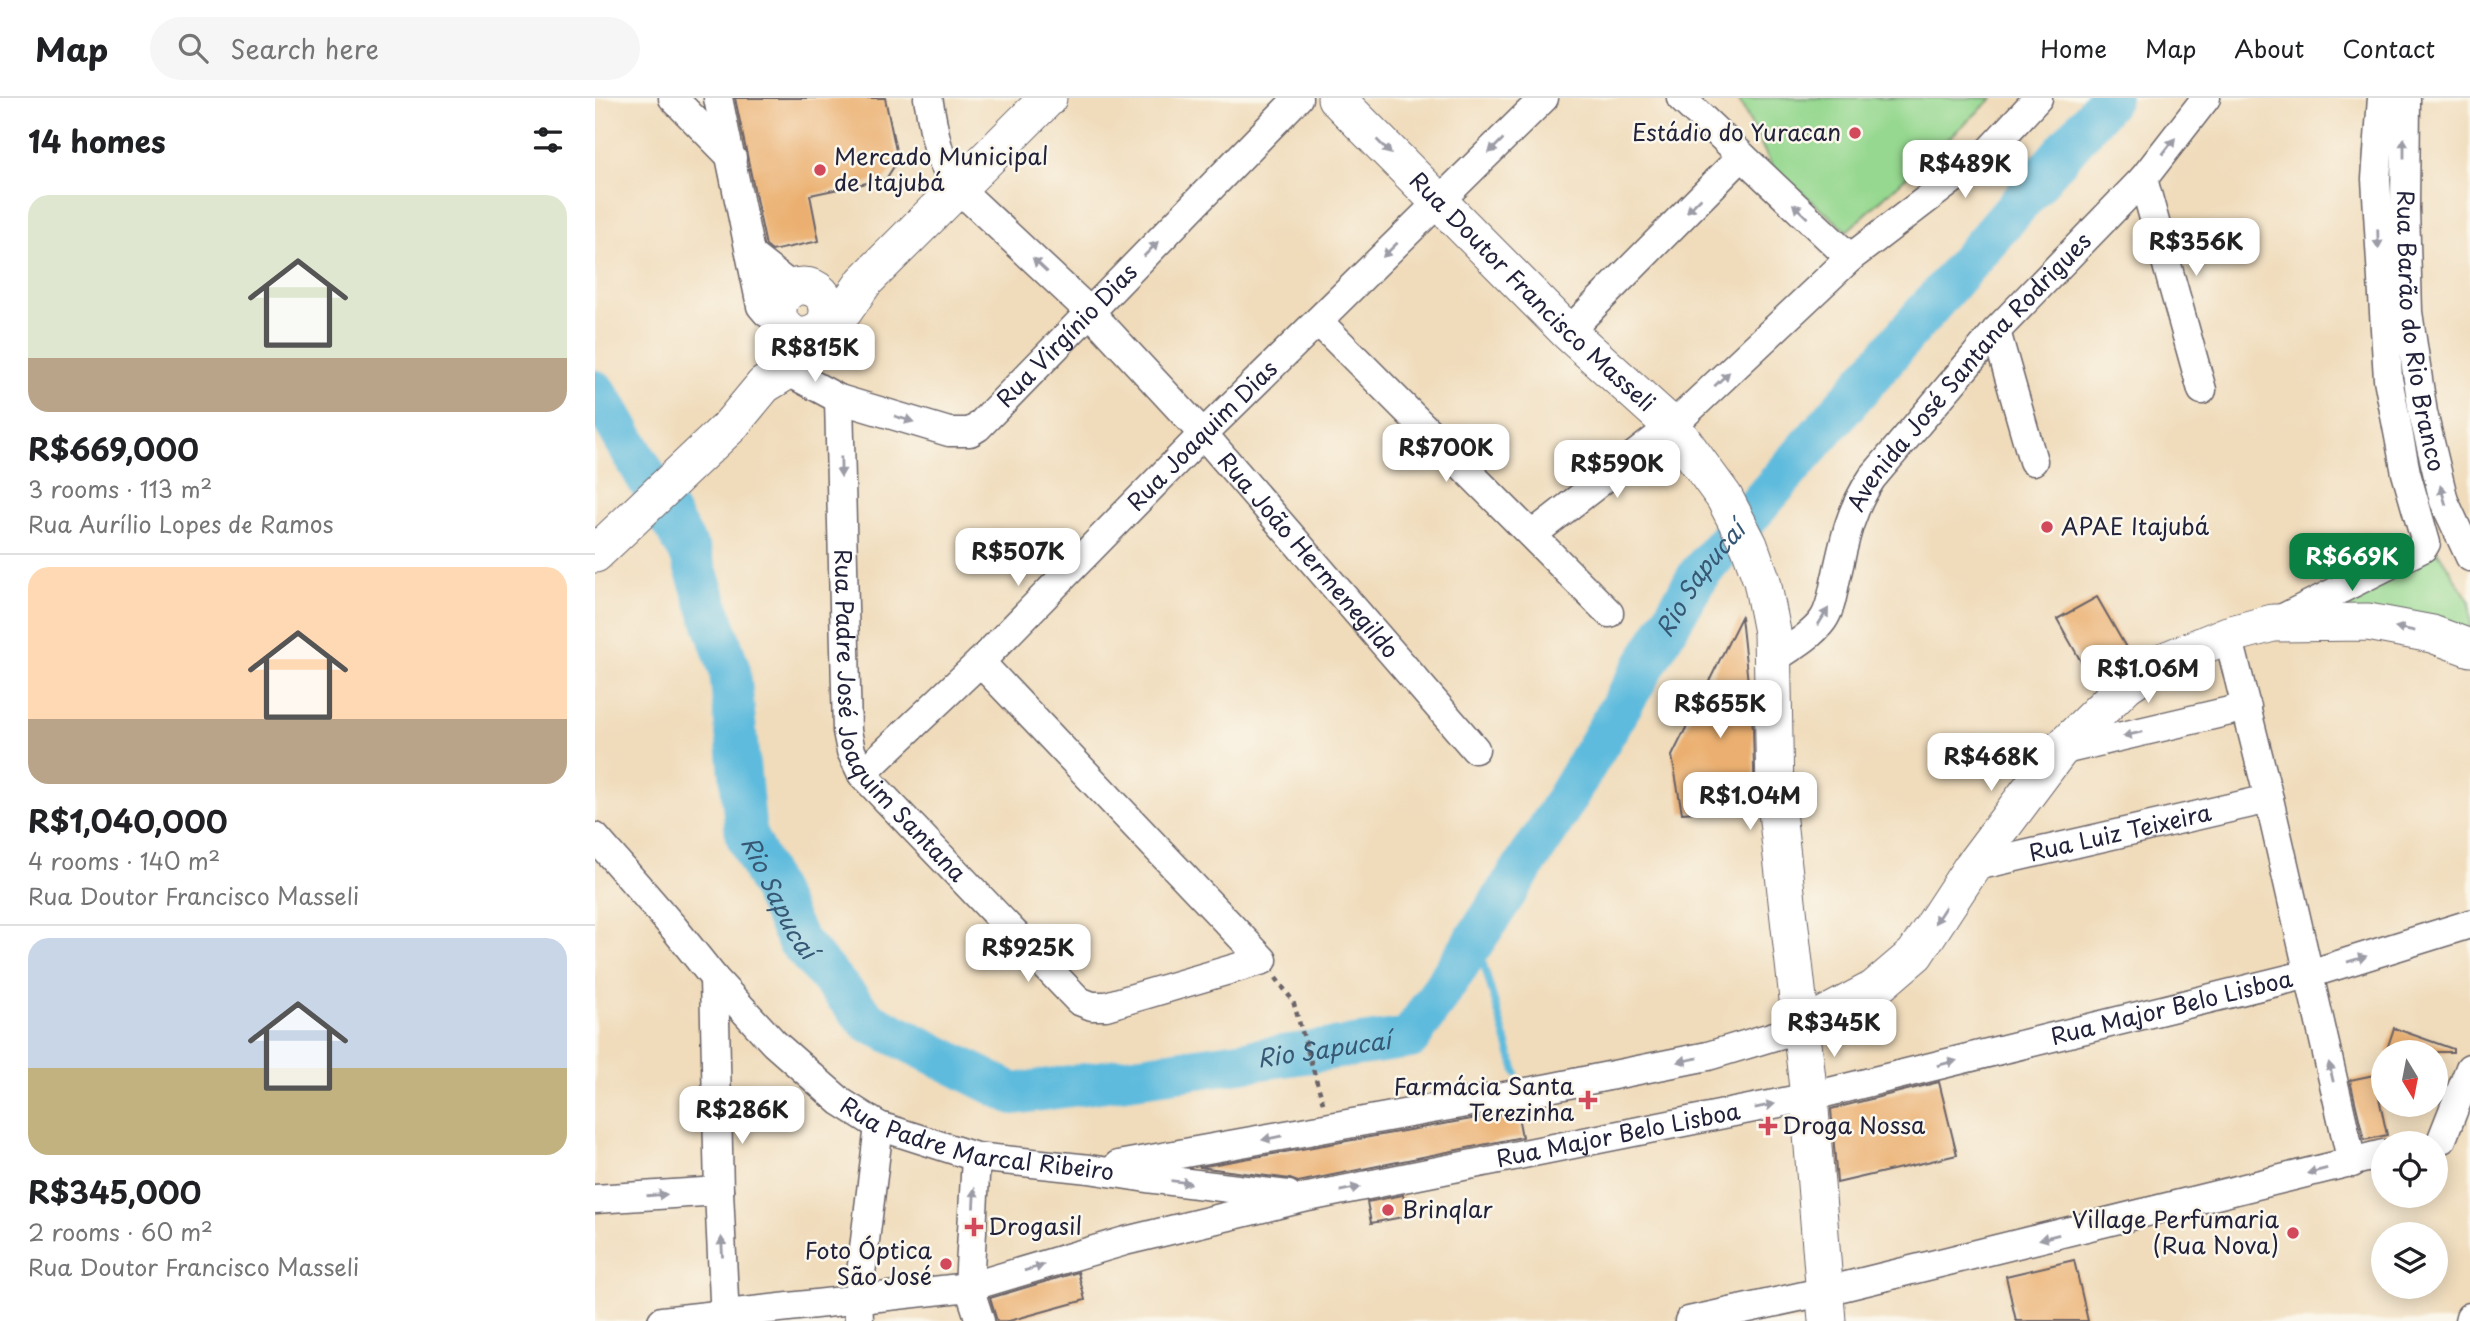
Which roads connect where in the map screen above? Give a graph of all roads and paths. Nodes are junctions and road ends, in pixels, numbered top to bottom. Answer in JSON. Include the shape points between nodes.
{"nodes":[{"id":1,"x":673,"y":98,"type":"edge"},
{"id":2,"x":718,"y":98,"type":"edge"},
{"id":3,"x":928,"y":98,"type":"edge"},
{"id":4,"x":1048,"y":98,"type":"edge"},
{"id":5,"x":1298,"y":98,"type":"edge"},
{"id":6,"x":1336,"y":98,"type":"edge"},
{"id":7,"x":1544,"y":98,"type":"edge"},
{"id":8,"x":1681,"y":98,"type":"edge"},
{"id":9,"x":2038,"y":98,"type":"edge"},
{"id":10,"x":2206,"y":98,"type":"edge"},
{"id":11,"x":2382,"y":98,"type":"edge"},
{"id":12,"x":2406,"y":98,"type":"edge"},
{"id":13,"x":1742,"y":156,"type":"junction"},
{"id":14,"x":732,"y":158,"type":"junction"},
{"id":15,"x":2143,"y":179,"type":"junction"},
{"id":16,"x":957,"y":187,"type":"junction"},
{"id":17,"x":1439,"y":203,"type":"junction"},
{"id":18,"x":1850,"y":258,"type":"junction"},
{"id":19,"x":1090,"y":312,"type":"junction"},
{"id":20,"x":801,"y":313,"type":"junction"},
{"id":21,"x":1318,"y":321,"type":"junction"},
{"id":22,"x":1996,"y":331,"type":"junction"},
{"id":23,"x":1569,"y":332,"type":"junction"},
{"id":24,"x":776,"y":378,"type":"junction"},
{"id":25,"x":2202,"y":390,"type":"dead end"},
{"id":26,"x":839,"y":399,"type":"junction"},
{"id":27,"x":1203,"y":433,"type":"junction"},
{"id":28,"x":1683,"y":439,"type":"junction"},
{"id":29,"x":2033,"y":460,"type":"dead end"},
{"id":30,"x":1532,"y":535,"type":"junction"},
{"id":31,"x":595,"y":554,"type":"edge"},
{"id":32,"x":2470,"y":557,"type":"edge"},
{"id":33,"x":1609,"y":613,"type":"dead end"},
{"id":34,"x":2273,"y":623,"type":"junction"},
{"id":35,"x":2228,"y":635,"type":"junction"},
{"id":36,"x":1772,"y":646,"type":"junction"},
{"id":37,"x":2470,"y":648,"type":"edge"},
{"id":38,"x":980,"y":662,"type":"junction"},
{"id":39,"x":2247,"y":707,"type":"junction"},
{"id":40,"x":1475,"y":749,"type":"dead end"},
{"id":41,"x":2059,"y":751,"type":"junction"},
{"id":42,"x":862,"y":774,"type":"junction"},
{"id":43,"x":2269,"y":799,"type":"junction"},
{"id":44,"x":595,"y":837,"type":"edge"},
{"id":45,"x":1972,"y":867,"type":"junction"},
{"id":46,"x":2470,"y":924,"type":"edge"},
{"id":47,"x":2309,"y":974,"type":"junction"},
{"id":48,"x":714,"y":978,"type":"junction"},
{"id":49,"x":1293,"y":1001,"type":"dead end"},
{"id":50,"x":1801,"y":1028,"type":"junction"},
{"id":51,"x":2470,"y":1069,"type":"edge"},
{"id":52,"x":1809,"y":1097,"type":"junction"},
{"id":53,"x":1325,"y":1109,"type":"dead end"},
{"id":54,"x":879,"y":1126,"type":"junction"},
{"id":55,"x":2439,"y":1131,"type":"edge"},
{"id":56,"x":2470,"y":1133,"type":"edge"},
{"id":57,"x":2448,"y":1138,"type":"edge"},
{"id":58,"x":976,"y":1157,"type":"junction"},
{"id":59,"x":2371,"y":1157,"type":"edge"},
{"id":60,"x":2352,"y":1163,"type":"junction"},
{"id":61,"x":1089,"y":1169,"type":"junction"},
{"id":62,"x":719,"y":1191,"type":"junction"},
{"id":63,"x":1308,"y":1197,"type":"junction"},
{"id":64,"x":595,"y":1199,"type":"edge"},
{"id":65,"x":969,"y":1287,"type":"junction"},
{"id":66,"x":1826,"y":1306,"type":"edge"},
{"id":67,"x":859,"y":1310,"type":"edge"},
{"id":68,"x":725,"y":1318,"type":"edge"},
{"id":69,"x":662,"y":1321,"type":"edge"},
{"id":70,"x":980,"y":1321,"type":"edge"},
{"id":71,"x":1689,"y":1321,"type":"edge"}],
"edges":[{"from":1,"to":14,"type":"street"},
{"from":2,"to":14,"type":"street"},
{"from":3,"to":16,"type":"street","name":"Rua João Hermenegildo","via":[[939,154]]},
{"from":4,"to":16,"type":"main road"},
{"from":19,"to":5,"type":"street","name":"Rua Virgínio Dias","one_way":true},
{"from":6,"to":17,"type":"main road","name":"Rua Doutor Francisco Masseli","one_way":true},
{"from":7,"to":17,"type":"street","name":"Rua Joaquim Dias","one_way":true},
{"from":8,"to":13,"type":"street"},
{"from":9,"to":18,"type":"street","via":[[1986,154]]},
{"from":15,"to":10,"type":"street","name":"Avenida José Santana Rodrigues","one_way":true},
{"from":11,"to":34,"type":"street","name":"Rua Barão do Rio Branco","one_way":true,"via":[[2376,180],[2388,379],[2406,473],[2426,537],[2423,548]]},
{"from":32,"to":12,"type":"street","name":"Rua Barão do Rio Branco","one_way":true,"via":[[2444,501],[2423,413],[2408,312]]},
{"from":18,"to":13,"type":"street","one_way":true},
{"from":13,"to":23,"type":"street","one_way":true},
{"from":14,"to":20,"type":"street","via":[[752,256]]},
{"from":15,"to":22,"type":"street","name":"Avenida José Santana Rodrigues"},
{"from":15,"to":25,"type":"street"},
{"from":19,"to":16,"type":"street","name":"Rua João Hermenegildo","one_way":true},
{"from":16,"to":20,"type":"main road","via":[[864,282]]},
{"from":17,"to":21,"type":"street","name":"Rua Joaquim Dias","one_way":true},
{"from":17,"to":23,"type":"main road","name":"Rua Doutor Francisco Masseli"},
{"from":28,"to":18,"type":"street","one_way":true},
{"from":26,"to":19,"type":"street","name":"Rua Virgínio Dias","one_way":true,"via":[[949,432],[970,432]]},
{"from":19,"to":27,"type":"street","name":"Rua João Hermenegildo"},
{"from":20,"to":24,"type":"main road","via":[[768,347]]},
{"from":21,"to":27,"type":"street","name":"Rua Joaquim Dias"},
{"from":21,"to":30,"type":"street"},
{"from":22,"to":29,"type":"street"},
{"from":36,"to":22,"type":"street","name":"Avenida José Santana Rodrigues","one_way":true,"via":[[1810,634],[1822,621],[1858,499]]},
{"from":23,"to":28,"type":"main road","name":"Rua Doutor Francisco Masseli"},
{"from":24,"to":26,"type":"street","name":"Rua Virgínio Dias"},
{"from":24,"to":31,"type":"main road"},
{"from":26,"to":42,"type":"street","name":"Rua Padre José Joaquim Santana","one_way":true,"via":[[847,731]]},
{"from":27,"to":38,"type":"street","name":"Rua Joaquim Dias"},
{"from":27,"to":40,"type":"street","name":"Rua João Hermenegildo"},
{"from":28,"to":30,"type":"street"},
{"from":28,"to":36,"type":"main road","name":"Rua Doutor Francisco Masseli","via":[[1724,497],[1749,545],[1762,581]]},
{"from":30,"to":33,"type":"street"},
{"from":34,"to":35,"type":"main road"},
{"from":37,"to":34,"type":"main road","one_way":true,"via":[[2432,634],[2368,622]]},
{"from":35,"to":39,"type":"street"},
{"from":35,"to":41,"type":"main road","via":[[2157,664],[2126,685]]},
{"from":36,"to":50,"type":"main road","name":"Rua Doutor Francisco Masseli","via":[[1775,794]]},
{"from":38,"to":42,"type":"street","name":"Rua Joaquim Dias"},
{"from":38,"to":42,"type":"street","name":"Rua Padre José Joaquim Santana","via":[[1263,960],[1106,1006],[1079,1001]]},
{"from":39,"to":41,"type":"street","one_way":true},
{"from":39,"to":43,"type":"street"},
{"from":41,"to":45,"type":"main road"},
{"from":43,"to":45,"type":"street","name":"Rua Luiz Teixeira"},
{"from":43,"to":47,"type":"street"},
{"from":44,"to":48,"type":"street","name":"Rua Padre Marcal Ribeiro"},
{"from":45,"to":50,"type":"main road","one_way":true,"via":[[1915,954],[1874,989]]},
{"from":47,"to":46,"type":"street","name":"Rua Major Belo Lisboa","one_way":true},
{"from":52,"to":47,"type":"street","name":"Rua Major Belo Lisboa","one_way":true},
{"from":60,"to":47,"type":"street","one_way":true},
{"from":48,"to":54,"type":"street","name":"Rua Padre Marcal Ribeiro","via":[[774,1043],[841,1102]]},
{"from":48,"to":62,"type":"street"},
{"from":49,"to":53,"type":"path"},
{"from":50,"to":52,"type":"main road","name":"Rua Doutor Francisco Masseli"},
{"from":50,"to":61,"type":"street","one_way":true,"via":[[1707,1056],[1549,1088]]},
{"from":51,"to":55,"type":"street"},
{"from":63,"to":52,"type":"street","name":"Rua Major Belo Lisboa","one_way":true},
{"from":52,"to":66,"type":"main road","name":"Rua Doutor Francisco Masseli"},
{"from":54,"to":58,"type":"street","name":"Rua Padre Marcal Ribeiro"},
{"from":54,"to":67,"type":"street"},
{"from":56,"to":57,"type":"street"},
{"from":58,"to":61,"type":"street","name":"Rua Padre Marcal Ribeiro"},
{"from":65,"to":58,"type":"street","one_way":true},
{"from":59,"to":60,"type":"street"},
{"from":60,"to":66,"type":"street","one_way":true},
{"from":61,"to":63,"type":"street","name":"Rua Padre Marcal Ribeiro","one_way":true},
{"from":64,"to":62,"type":"street","one_way":true},
{"from":68,"to":62,"type":"street","one_way":true},
{"from":65,"to":63,"type":"street","name":"Rua Major Belo Lisboa","one_way":true,"via":[[1125,1241]]},
{"from":65,"to":67,"type":"street","name":"Rua Major Belo Lisboa"},
{"from":65,"to":70,"type":"street"},
{"from":66,"to":71,"type":"street"},
{"from":67,"to":68,"type":"street","name":"Rua Major Belo Lisboa"},
{"from":68,"to":69,"type":"street","name":"Rua Major Belo Lisboa"}]}
